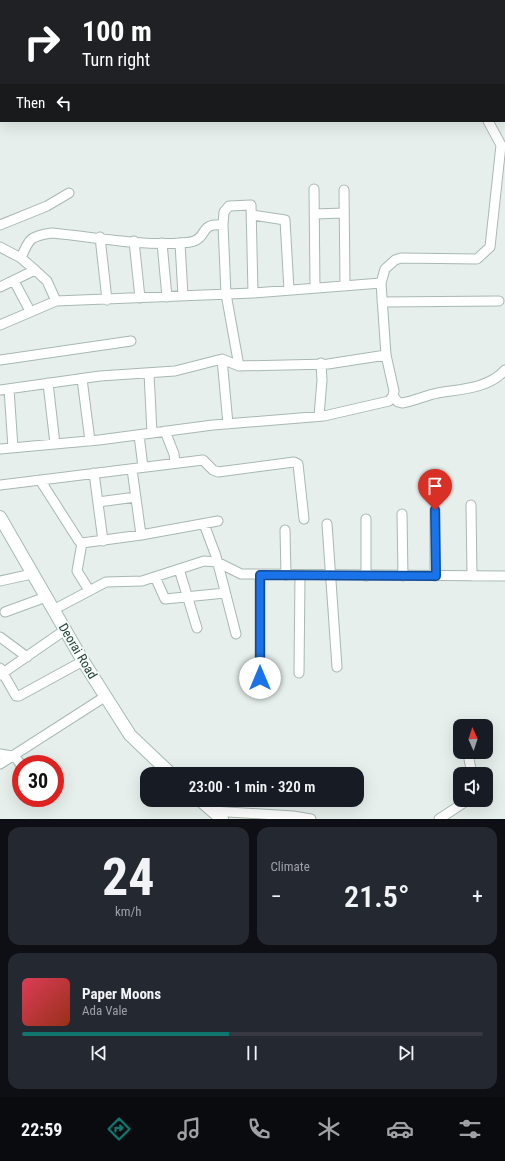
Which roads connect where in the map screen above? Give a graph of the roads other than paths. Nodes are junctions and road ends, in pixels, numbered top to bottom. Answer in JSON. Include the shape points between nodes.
{"nodes":[{"id":1,"x":489,"y":122,"type":"edge"},
{"id":2,"x":503,"y":146,"type":"edge"},
{"id":3,"x":502,"y":176,"type":"edge"},
{"id":4,"x":314,"y":189,"type":"dead end"},
{"id":5,"x":344,"y":190,"type":"dead end"},
{"id":6,"x":69,"y":193,"type":"dead end"},
{"id":7,"x":344,"y":213,"type":"junction"},
{"id":8,"x":315,"y":214,"type":"junction"},
{"id":9,"x":252,"y":215,"type":"junction"},
{"id":10,"x":0,"y":225,"type":"edge"},
{"id":11,"x":223,"y":225,"type":"junction"},
{"id":12,"x":100,"y":237,"type":"junction"},
{"id":13,"x":134,"y":241,"type":"junction"},
{"id":14,"x":162,"y":243,"type":"junction"},
{"id":15,"x":180,"y":243,"type":"junction"},
{"id":16,"x":0,"y":247,"type":"edge"},
{"id":17,"x":20,"y":258,"type":"junction"},
{"id":18,"x":35,"y":270,"type":"junction"},
{"id":19,"x":14,"y":281,"type":"junction"},
{"id":20,"x":381,"y":283,"type":"junction"},
{"id":21,"x":345,"y":286,"type":"junction"},
{"id":22,"x":0,"y":287,"type":"edge"},
{"id":23,"x":315,"y":288,"type":"junction"},
{"id":24,"x":289,"y":290,"type":"junction"},
{"id":25,"x":253,"y":293,"type":"junction"},
{"id":26,"x":226,"y":294,"type":"junction"},
{"id":27,"x":183,"y":296,"type":"junction"},
{"id":28,"x":166,"y":297,"type":"junction"},
{"id":29,"x":140,"y":298,"type":"junction"},
{"id":30,"x":106,"y":300,"type":"junction"},
{"id":31,"x":56,"y":301,"type":"junction"},
{"id":32,"x":499,"y":301,"type":"dead end"},
{"id":33,"x":382,"y":302,"type":"junction"},
{"id":34,"x":30,"y":311,"type":"junction"},
{"id":35,"x":0,"y":325,"type":"edge"},
{"id":36,"x":131,"y":342,"type":"dead end"},
{"id":37,"x":386,"y":355,"type":"junction"},
{"id":38,"x":222,"y":359,"type":"junction"},
{"id":39,"x":0,"y":360,"type":"edge"},
{"id":40,"x":321,"y":364,"type":"junction"},
{"id":41,"x":239,"y":366,"type":"junction"},
{"id":42,"x":505,"y":370,"type":"edge"},
{"id":43,"x":149,"y":373,"type":"junction"},
{"id":44,"x":82,"y":378,"type":"junction"},
{"id":45,"x":48,"y":383,"type":"junction"},
{"id":46,"x":5,"y":390,"type":"edge"},
{"id":47,"x":393,"y":396,"type":"junction"},
{"id":48,"x":319,"y":416,"type":"junction"},
{"id":49,"x":228,"y":424,"type":"junction"},
{"id":50,"x":165,"y":431,"type":"junction"},
{"id":51,"x":152,"y":433,"type":"junction"},
{"id":52,"x":140,"y":435,"type":"junction"},
{"id":53,"x":90,"y":441,"type":"junction"},
{"id":54,"x":55,"y":444,"type":"junction"},
{"id":55,"x":13,"y":448,"type":"junction"},
{"id":56,"x":0,"y":449,"type":"edge"},
{"id":57,"x":175,"y":463,"type":"junction"},
{"id":58,"x":143,"y":467,"type":"junction"},
{"id":59,"x":132,"y":468,"type":"junction"},
{"id":60,"x":94,"y":473,"type":"junction"},
{"id":61,"x":40,"y":480,"type":"junction"},
{"id":62,"x":0,"y":485,"type":"edge"},
{"id":63,"x":136,"y":497,"type":"junction"},
{"id":64,"x":98,"y":502,"type":"junction"},
{"id":65,"x":471,"y":505,"type":"dead end"},
{"id":66,"x":435,"y":510,"type":"dead end"},
{"id":67,"x":402,"y":514,"type":"dead end"},
{"id":68,"x":0,"y":517,"type":"edge"},
{"id":69,"x":304,"y":519,"type":"dead end"},
{"id":70,"x":366,"y":519,"type":"dead end"},
{"id":71,"x":218,"y":522,"type":"dead end"},
{"id":72,"x":204,"y":524,"type":"junction"},
{"id":73,"x":327,"y":524,"type":"dead end"},
{"id":74,"x":285,"y":530,"type":"dead end"},
{"id":75,"x":141,"y":535,"type":"junction"},
{"id":76,"x":102,"y":541,"type":"junction"},
{"id":77,"x":82,"y":543,"type":"junction"},
{"id":78,"x":217,"y":562,"type":"junction"},
{"id":79,"x":179,"y":569,"type":"junction"},
{"id":80,"x":32,"y":574,"type":"junction"},
{"id":81,"x":260,"y":575,"type":"junction"},
{"id":82,"x":286,"y":575,"type":"junction"},
{"id":83,"x":300,"y":576,"type":"junction"},
{"id":84,"x":330,"y":576,"type":"junction"},
{"id":85,"x":366,"y":576,"type":"junction"},
{"id":86,"x":403,"y":576,"type":"junction"},
{"id":87,"x":436,"y":576,"type":"junction"},
{"id":88,"x":472,"y":576,"type":"junction"},
{"id":89,"x":505,"y":576,"type":"edge"},
{"id":90,"x":155,"y":577,"type":"junction"},
{"id":91,"x":0,"y":581,"type":"edge"},
{"id":92,"x":89,"y":590,"type":"junction"},
{"id":93,"x":225,"y":592,"type":"junction"},
{"id":94,"x":46,"y":597,"type":"junction"},
{"id":95,"x":188,"y":597,"type":"junction"},
{"id":96,"x":54,"y":610,"type":"junction"},
{"id":97,"x":5,"y":612,"type":"dead end"},
{"id":98,"x":197,"y":628,"type":"dead end"},
{"id":99,"x":65,"y":630,"type":"junction"},
{"id":100,"x":236,"y":634,"type":"dead end"},
{"id":101,"x":0,"y":637,"type":"edge"},
{"id":102,"x":27,"y":657,"type":"junction"},
{"id":103,"x":83,"y":661,"type":"junction"},
{"id":104,"x":337,"y":667,"type":"dead end"},
{"id":105,"x":1,"y":672,"type":"edge"},
{"id":106,"x":299,"y":673,"type":"dead end"},
{"id":107,"x":260,"y":678,"type":"dead end"},
{"id":108,"x":106,"y":696,"type":"junction"},
{"id":109,"x":0,"y":754,"type":"edge"},
{"id":110,"x":15,"y":755,"type":"edge"},
{"id":111,"x":12,"y":756,"type":"edge"},
{"id":112,"x":12,"y":757,"type":"edge"},
{"id":113,"x":469,"y":759,"type":"dead end"},
{"id":114,"x":0,"y":764,"type":"edge"},
{"id":115,"x":164,"y":767,"type":"edge"},
{"id":116,"x":471,"y":767,"type":"edge"},
{"id":117,"x":208,"y":807,"type":"edge"},
{"id":118,"x":457,"y":807,"type":"edge"},
{"id":119,"x":212,"y":811,"type":"junction"},
{"id":120,"x":222,"y":819,"type":"edge"},
{"id":121,"x":311,"y":819,"type":"edge"},
{"id":122,"x":439,"y":819,"type":"edge"}],
"edges":[{"from":1,"to":2,"type":"street"},
{"from":2,"to":3,"type":"street"},
{"from":3,"to":20,"type":"street","via":[[490,247],[485,253],[477,258],[401,258],[385,269]]},
{"from":4,"to":8,"type":"street"},
{"from":5,"to":7,"type":"street"},
{"from":6,"to":10,"type":"street","via":[[47,206]]},
{"from":7,"to":8,"type":"street"},
{"from":7,"to":21,"type":"street"},
{"from":8,"to":23,"type":"street"},
{"from":9,"to":11,"type":"street","via":[[251,205],[229,206],[224,212]]},
{"from":9,"to":24,"type":"street","via":[[285,220]]},
{"from":9,"to":25,"type":"street"},
{"from":11,"to":15,"type":"street","via":[[214,224],[206,227],[194,242]]},
{"from":11,"to":26,"type":"street"},
{"from":12,"to":13,"type":"street"},
{"from":12,"to":17,"type":"street","via":[[52,233],[36,235],[27,242]]},
{"from":12,"to":30,"type":"street"},
{"from":13,"to":14,"type":"street"},
{"from":13,"to":29,"type":"street"},
{"from":14,"to":15,"type":"street"},
{"from":14,"to":28,"type":"street"},
{"from":15,"to":27,"type":"street"},
{"from":16,"to":17,"type":"street"},
{"from":17,"to":18,"type":"street"},
{"from":18,"to":19,"type":"street"},
{"from":18,"to":31,"type":"street","via":[[47,281]]},
{"from":19,"to":22,"type":"street"},
{"from":19,"to":34,"type":"street"},
{"from":20,"to":21,"type":"street"},
{"from":20,"to":33,"type":"street"},
{"from":21,"to":23,"type":"street"},
{"from":23,"to":24,"type":"street"},
{"from":24,"to":25,"type":"street"},
{"from":25,"to":26,"type":"street"},
{"from":26,"to":27,"type":"street"},
{"from":26,"to":41,"type":"street"},
{"from":27,"to":28,"type":"street"},
{"from":28,"to":29,"type":"street"},
{"from":29,"to":30,"type":"street"},
{"from":30,"to":31,"type":"street"},
{"from":31,"to":34,"type":"street"},
{"from":32,"to":33,"type":"street"},
{"from":33,"to":37,"type":"street"},
{"from":34,"to":35,"type":"street"},
{"from":36,"to":39,"type":"street"},
{"from":37,"to":40,"type":"street"},
{"from":37,"to":47,"type":"street"},
{"from":38,"to":41,"type":"street"},
{"from":38,"to":43,"type":"street","via":[[175,371]]},
{"from":38,"to":49,"type":"street"},
{"from":40,"to":41,"type":"street"},
{"from":40,"to":48,"type":"street"},
{"from":42,"to":47,"type":"street","via":[[490,381],[461,390],[438,393],[402,403]]},
{"from":43,"to":44,"type":"street"},
{"from":43,"to":51,"type":"street"},
{"from":44,"to":45,"type":"street"},
{"from":44,"to":53,"type":"street"},
{"from":45,"to":46,"type":"street"},
{"from":45,"to":54,"type":"street"},
{"from":46,"to":55,"type":"street"},
{"from":47,"to":48,"type":"street","via":[[389,401]]},
{"from":48,"to":49,"type":"street"},
{"from":49,"to":50,"type":"street"},
{"from":50,"to":51,"type":"street"},
{"from":50,"to":57,"type":"street"},
{"from":51,"to":52,"type":"street"},
{"from":52,"to":53,"type":"street"},
{"from":52,"to":58,"type":"street"},
{"from":53,"to":54,"type":"street"},
{"from":54,"to":55,"type":"street"},
{"from":55,"to":56,"type":"street"},
{"from":57,"to":58,"type":"street"},
{"from":57,"to":69,"type":"street","via":[[203,460],[218,472],[296,462]]},
{"from":58,"to":59,"type":"street"},
{"from":59,"to":60,"type":"street"},
{"from":59,"to":63,"type":"street"},
{"from":60,"to":61,"type":"street"},
{"from":60,"to":64,"type":"street"},
{"from":61,"to":62,"type":"street"},
{"from":61,"to":77,"type":"street"},
{"from":63,"to":64,"type":"street"},
{"from":63,"to":75,"type":"street"},
{"from":64,"to":76,"type":"street"},
{"from":65,"to":88,"type":"street"},
{"from":66,"to":87,"type":"street"},
{"from":67,"to":86,"type":"street"},
{"from":68,"to":80,"type":"street","name":"Deorai Road"},
{"from":70,"to":85,"type":"street"},
{"from":71,"to":72,"type":"street"},
{"from":72,"to":75,"type":"street"},
{"from":72,"to":78,"type":"street"},
{"from":73,"to":84,"type":"street"},
{"from":74,"to":82,"type":"street"},
{"from":75,"to":76,"type":"street"},
{"from":76,"to":77,"type":"street"},
{"from":77,"to":92,"type":"street","via":[[77,571]]},
{"from":78,"to":79,"type":"street","via":[[204,561]]},
{"from":78,"to":81,"type":"street","via":[[241,574]]},
{"from":78,"to":93,"type":"street"},
{"from":79,"to":90,"type":"street"},
{"from":79,"to":95,"type":"street"},
{"from":80,"to":91,"type":"street"},
{"from":80,"to":94,"type":"street","name":"Deorai Road"},
{"from":81,"to":82,"type":"street"},
{"from":81,"to":107,"type":"street"},
{"from":82,"to":83,"type":"street"},
{"from":83,"to":84,"type":"street"},
{"from":83,"to":106,"type":"street"},
{"from":84,"to":85,"type":"street"},
{"from":84,"to":104,"type":"street"},
{"from":85,"to":86,"type":"street"},
{"from":86,"to":87,"type":"street"},
{"from":87,"to":88,"type":"street"},
{"from":88,"to":89,"type":"street"},
{"from":90,"to":92,"type":"street","via":[[138,582],[106,582]]},
{"from":90,"to":95,"type":"street","via":[[165,598]]},
{"from":92,"to":96,"type":"street"},
{"from":93,"to":95,"type":"street"},
{"from":93,"to":100,"type":"street"},
{"from":94,"to":96,"type":"street","name":"Deorai Road"},
{"from":94,"to":97,"type":"street"},
{"from":95,"to":98,"type":"street"},
{"from":96,"to":99,"type":"street","name":"Deorai Road"},
{"from":99,"to":102,"type":"street"},
{"from":99,"to":103,"type":"street","name":"Deorai Road"},
{"from":101,"to":102,"type":"street"},
{"from":102,"to":105,"type":"street"},
{"from":103,"to":105,"type":"street","via":[[19,696],[16,696]]},
{"from":103,"to":108,"type":"street","name":"Deorai Road"},
{"from":108,"to":110,"type":"street"},
{"from":108,"to":115,"type":"street","name":"Deorai Road","via":[[130,735]]},
{"from":109,"to":111,"type":"street"},
{"from":112,"to":114,"type":"street"},
{"from":113,"to":116,"type":"street"},
{"from":117,"to":119,"type":"street"},
{"from":118,"to":122,"type":"street"},
{"from":119,"to":120,"type":"street"},
{"from":119,"to":121,"type":"street"}]}
